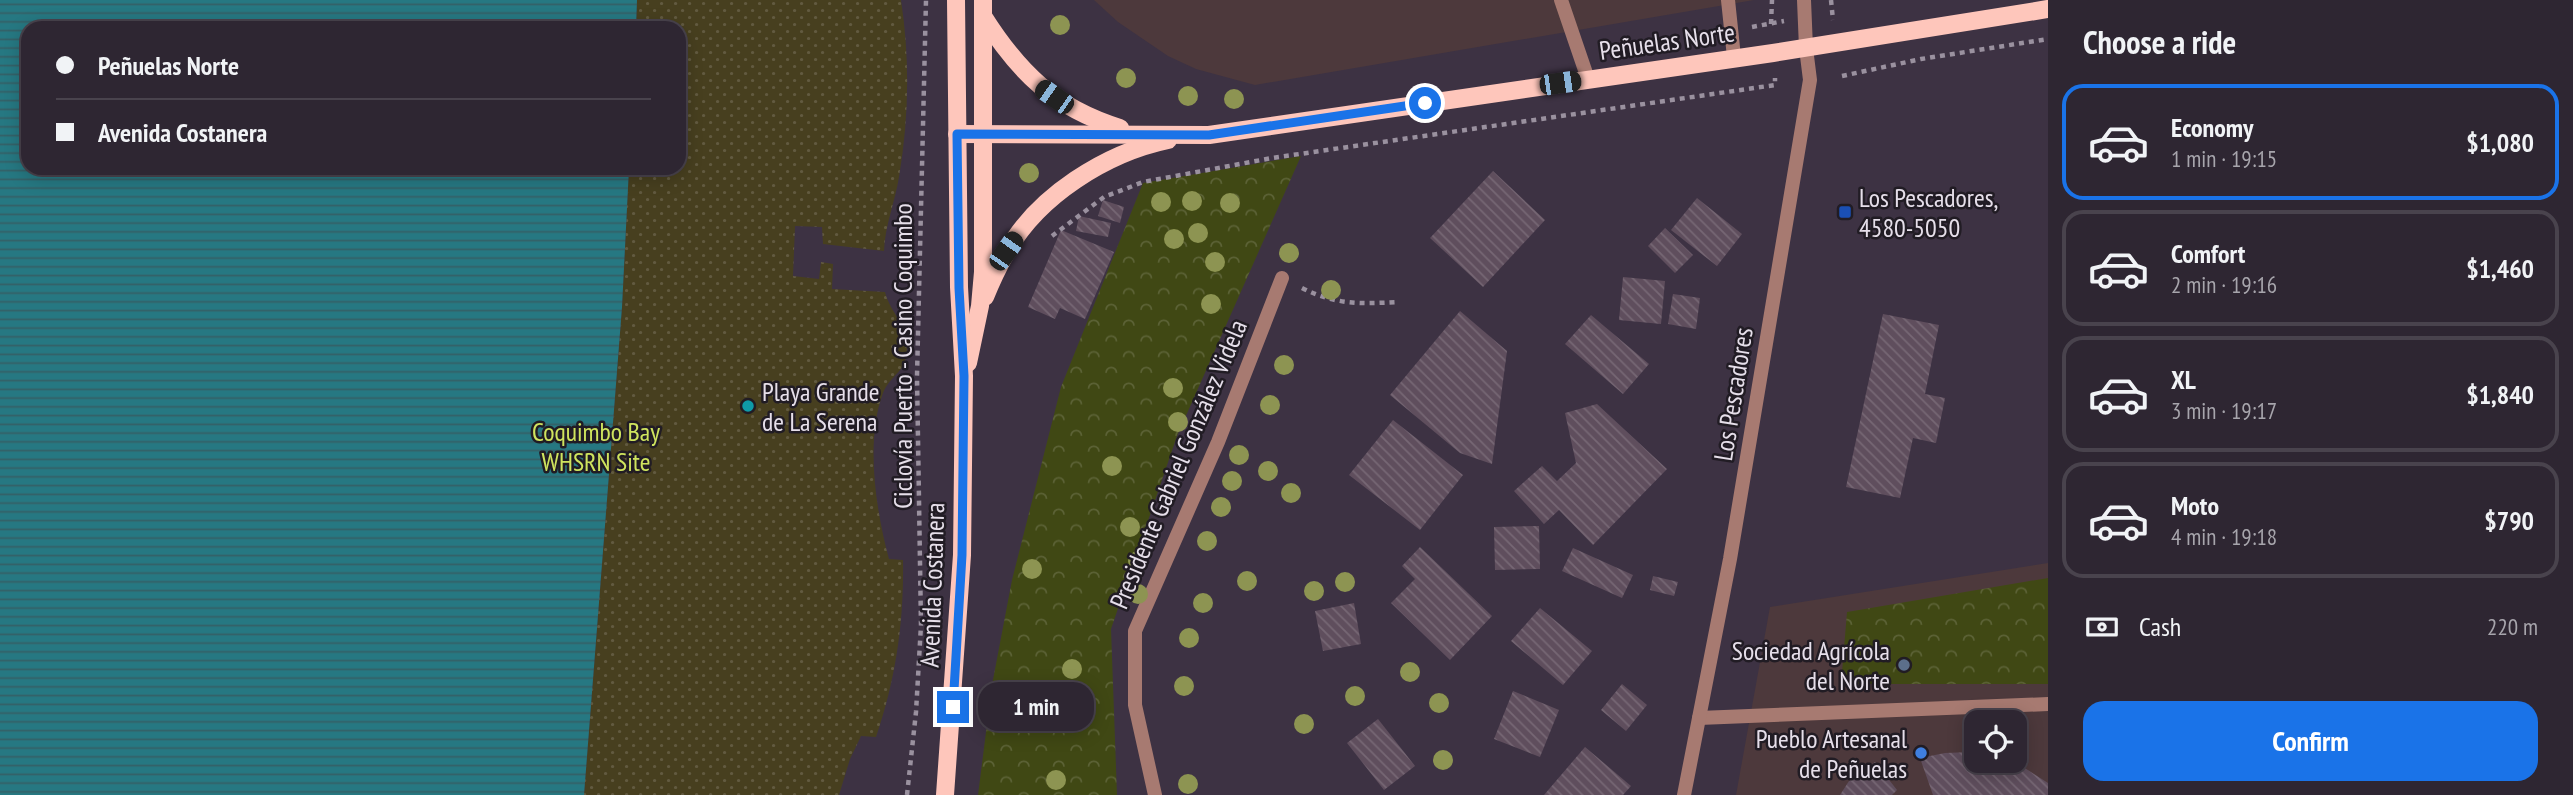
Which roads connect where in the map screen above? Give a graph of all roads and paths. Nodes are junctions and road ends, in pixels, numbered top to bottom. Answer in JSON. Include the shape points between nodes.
{"nodes":[{"id":1,"x":926,"y":0,"type":"edge"},
{"id":2,"x":956,"y":0,"type":"edge"},
{"id":3,"x":1561,"y":0,"type":"edge"},
{"id":4,"x":1728,"y":0,"type":"edge"},
{"id":5,"x":1772,"y":0,"type":"edge"},
{"id":6,"x":1804,"y":0,"type":"edge"},
{"id":7,"x":983,"y":8,"type":"edge"},
{"id":8,"x":2048,"y":9,"type":"edge"},
{"id":9,"x":1805,"y":17,"type":"junction"},
{"id":10,"x":1771,"y":23,"type":"junction"},
{"id":11,"x":1732,"y":31,"type":"junction"},
{"id":12,"x":2048,"y":39,"type":"edge"},
{"id":13,"x":1805,"y":48,"type":"junction"},
{"id":14,"x":1773,"y":53,"type":"junction"},
{"id":15,"x":1734,"y":57,"type":"junction"},
{"id":16,"x":1842,"y":76,"type":"dead end"},
{"id":17,"x":1588,"y":79,"type":"junction"},
{"id":18,"x":981,"y":133,"type":"junction"},
{"id":19,"x":1148,"y":133,"type":"junction"},
{"id":20,"x":957,"y":134,"type":"junction"},
{"id":21,"x":1209,"y":135,"type":"junction"},
{"id":22,"x":1023,"y":228,"type":"junction"},
{"id":23,"x":1282,"y":278,"type":"joint"},
{"id":24,"x":1397,"y":302,"type":"dead end"},
{"id":25,"x":980,"y":306,"type":"junction"},
{"id":26,"x":964,"y":376,"type":"junction"},
{"id":27,"x":2048,"y":704,"type":"edge"},
{"id":28,"x":1699,"y":718,"type":"junction"},
{"id":29,"x":907,"y":795,"type":"edge"},
{"id":30,"x":945,"y":795,"type":"edge"},
{"id":31,"x":1155,"y":795,"type":"edge"},
{"id":32,"x":1684,"y":795,"type":"edge"}],
"edges":[{"from":1,"to":29,"type":"path","name":"Ciclovía Puerto - Casino Coquimbo","via":[[918,376],[921,625]]},
{"from":2,"to":20,"type":"main road","name":"Avenida Costanera"},
{"from":3,"to":17,"type":"street"},
{"from":4,"to":11,"type":"street"},
{"from":5,"to":10,"type":"path"},
{"from":6,"to":9,"type":"street","name":"Los Pescadores"},
{"from":7,"to":18,"type":"main road","name":"Avenida Costanera"},
{"from":7,"to":19,"type":"main road","via":[[1003,48],[1043,89],[1092,119]]},
{"from":8,"to":13,"type":"main road","name":"Peñuelas Norte"},
{"from":9,"to":10,"type":"path"},
{"from":9,"to":13,"type":"street","name":"Los Pescadores"},
{"from":10,"to":11,"type":"path"},
{"from":10,"to":14,"type":"path"},
{"from":11,"to":15,"type":"street"},
{"from":12,"to":16,"type":"path"},
{"from":13,"to":14,"type":"main road","name":"Peñuelas Norte"},
{"from":13,"to":28,"type":"street","name":"Los Pescadores","via":[[1810,80]]},
{"from":14,"to":15,"type":"main road","name":"Peñuelas Norte"},
{"from":14,"to":22,"type":"path","via":[[1775,85],[1272,158],[1143,182],[1104,197],[1042,244]]},
{"from":15,"to":17,"type":"main road","name":"Peñuelas Norte"},
{"from":17,"to":21,"type":"main road","name":"Peñuelas Norte"},
{"from":18,"to":19,"type":"main road","name":"Peñuelas Norte"},
{"from":18,"to":20,"type":"main road","name":"Peñuelas Norte"},
{"from":18,"to":25,"type":"main road","name":"Avenida Costanera"},
{"from":19,"to":21,"type":"main road","name":"Peñuelas Norte"},
{"from":20,"to":26,"type":"main road","name":"Avenida Costanera"},
{"from":21,"to":22,"type":"main road","via":[[1151,144],[1097,166],[1053,197]]},
{"from":22,"to":25,"type":"main road","via":[[1006,251]]},
{"from":23,"to":24,"type":"path","via":[[1317,296],[1355,305]]},
{"from":23,"to":31,"type":"street","name":"Presidente Gabriel González Videla","via":[[1218,442],[1135,631],[1135,705]]},
{"from":25,"to":26,"type":"main road","name":"Avenida Costanera"},
{"from":26,"to":30,"type":"main road","name":"Avenida Costanera","via":[[962,555]]},
{"from":27,"to":28,"type":"street"},
{"from":28,"to":32,"type":"street","name":"Los Pescadores"}]}
